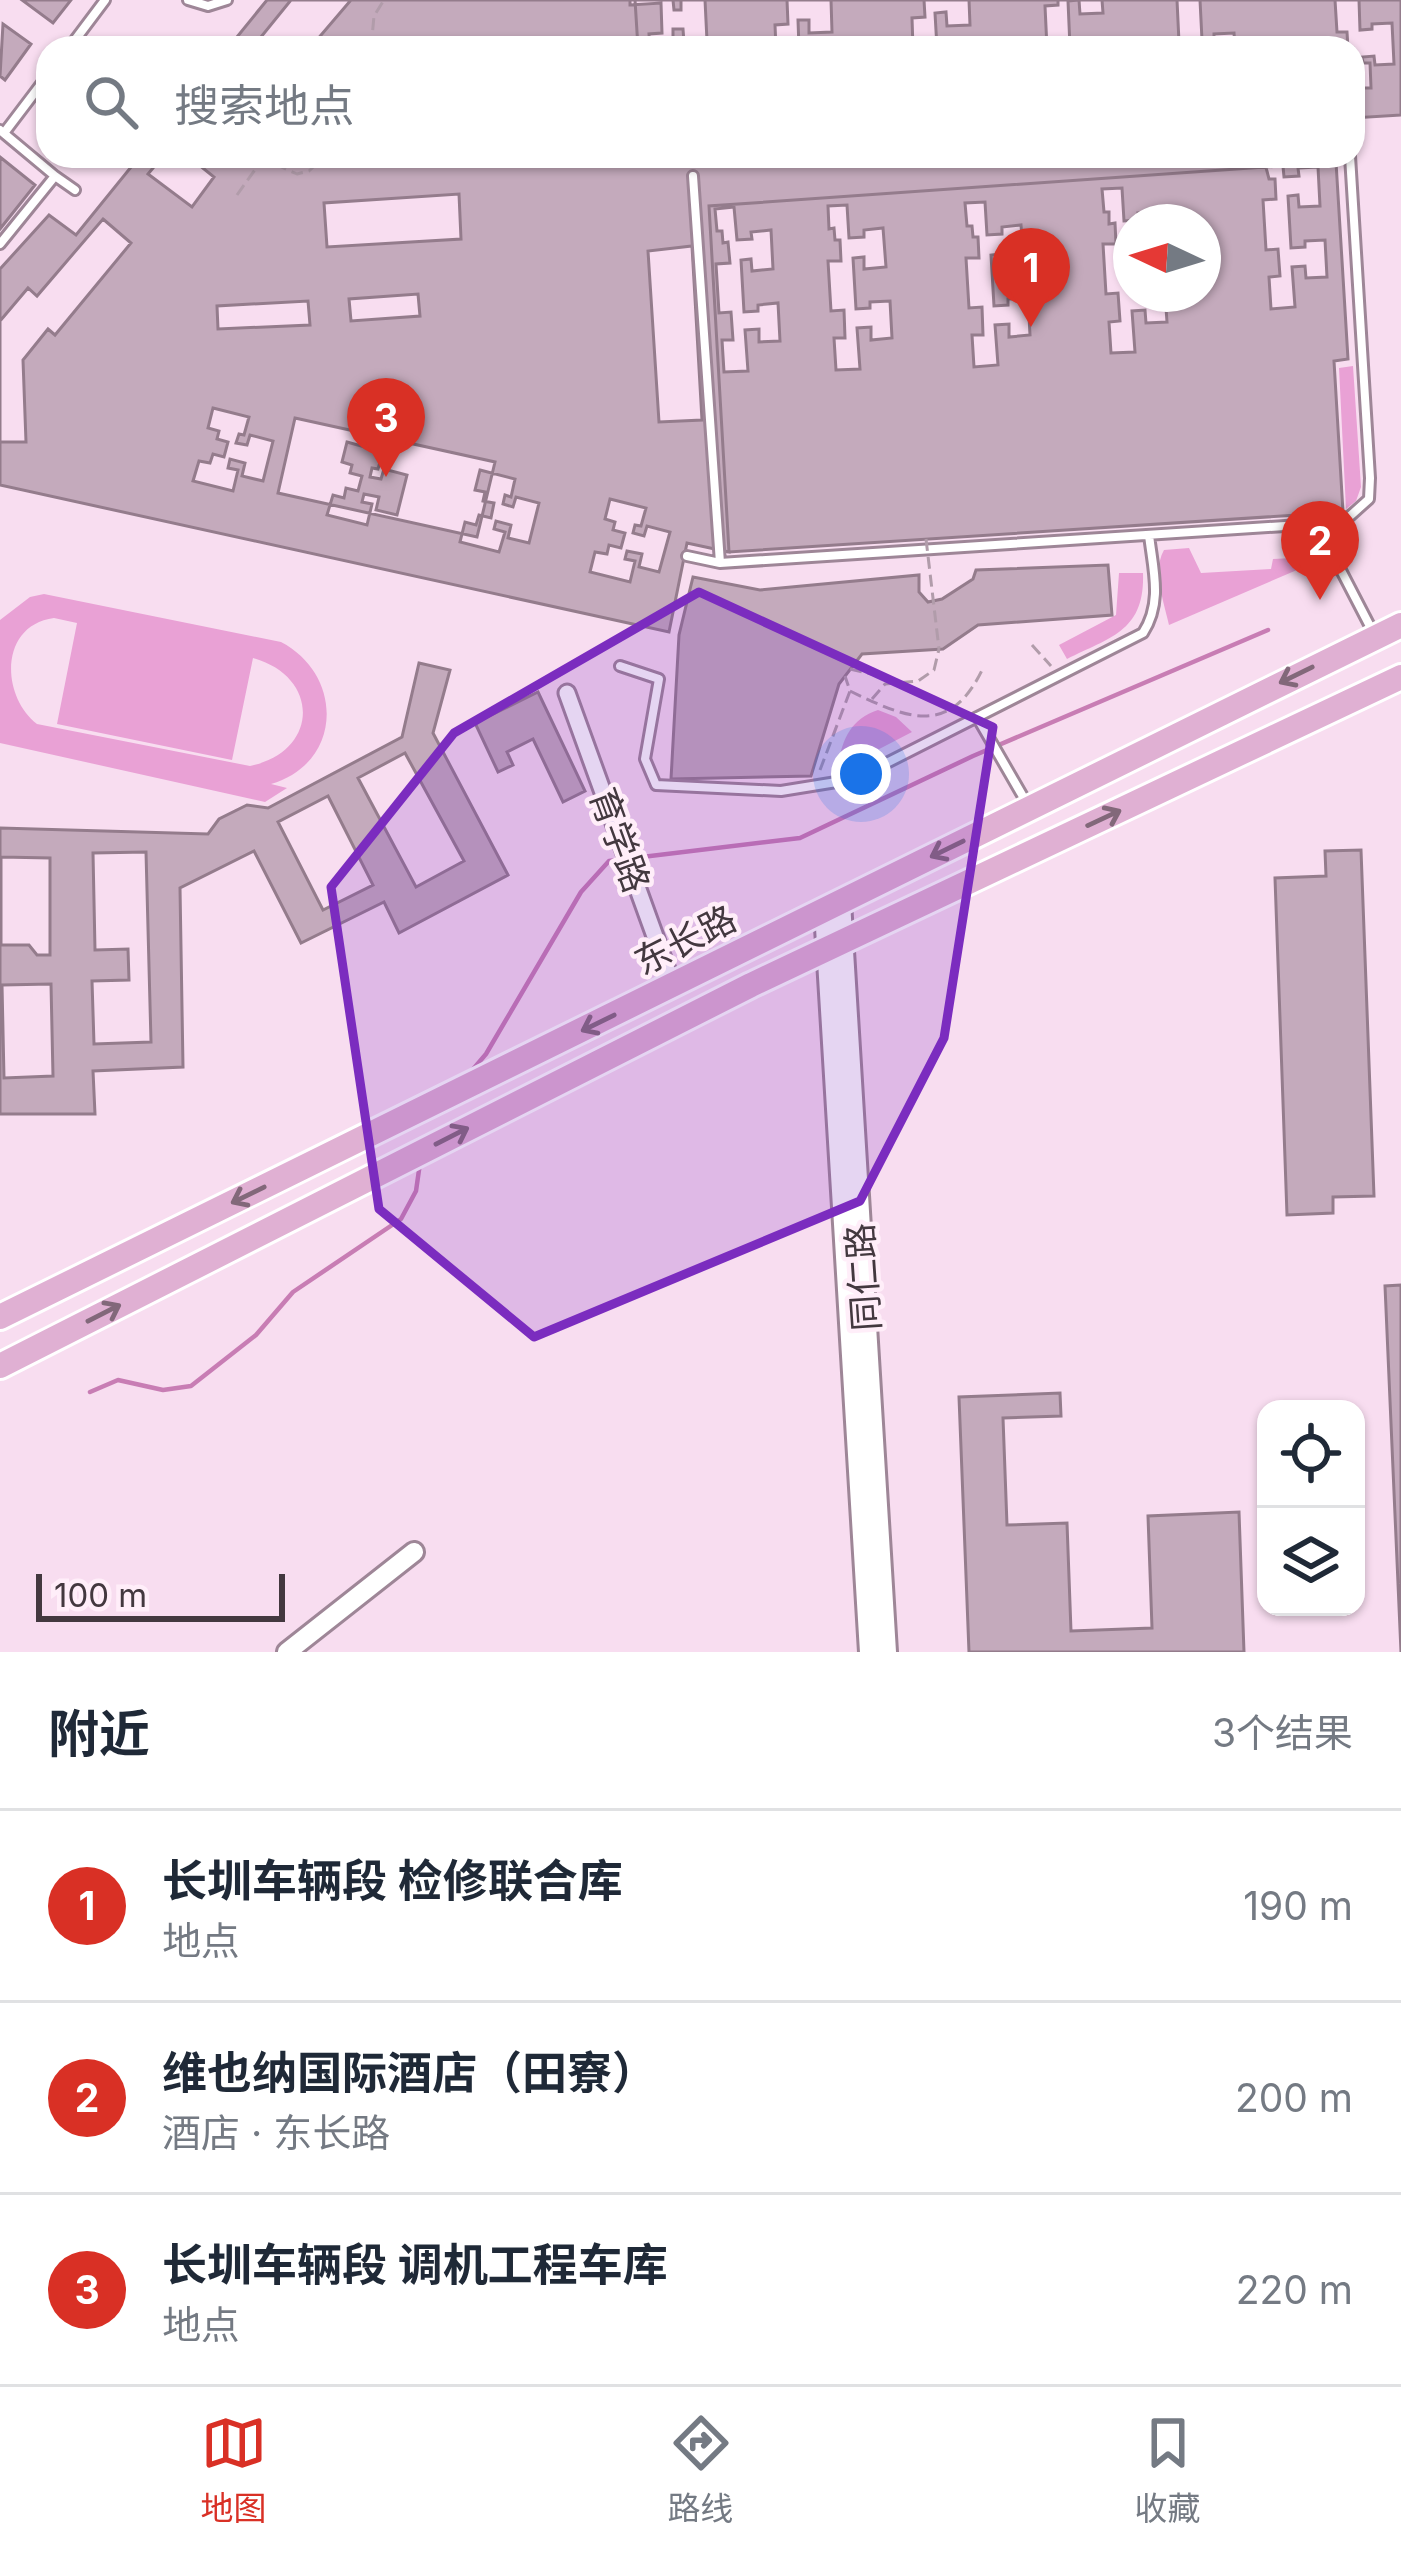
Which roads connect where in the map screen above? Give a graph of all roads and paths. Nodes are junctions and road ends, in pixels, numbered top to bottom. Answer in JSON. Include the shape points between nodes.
{"nodes":[{"id":1,"x":105,"y":0,"type":"edge"},
{"id":2,"x":188,"y":0,"type":"edge"},
{"id":3,"x":227,"y":0,"type":"edge"},
{"id":4,"x":384,"y":0,"type":"edge"},
{"id":5,"x":78,"y":36,"type":"edge"},
{"id":6,"x":372,"y":36,"type":"edge"},
{"id":7,"x":36,"y":90,"type":"edge"},
{"id":8,"x":2,"y":132,"type":"edge"},
{"id":9,"x":36,"y":160,"type":"edge"},
{"id":10,"x":46,"y":168,"type":"edge"},
{"id":11,"x":257,"y":168,"type":"edge"},
{"id":12,"x":283,"y":168,"type":"edge"},
{"id":13,"x":312,"y":168,"type":"edge"},
{"id":14,"x":1351,"y":168,"type":"edge"},
{"id":15,"x":56,"y":176,"type":"junction"},
{"id":16,"x":694,"y":176,"type":"dead end"},
{"id":17,"x":75,"y":190,"type":"dead end"},
{"id":18,"x":237,"y":195,"type":"dead end"},
{"id":19,"x":0,"y":244,"type":"edge"},
{"id":20,"x":1317,"y":524,"type":"junction"},
{"id":21,"x":1149,"y":535,"type":"junction"},
{"id":22,"x":926,"y":539,"type":"dead end"},
{"id":23,"x":687,"y":556,"type":"dead end"},
{"id":24,"x":720,"y":562,"type":"junction"},
{"id":25,"x":1401,"y":625,"type":"edge"},
{"id":26,"x":1375,"y":637,"type":"junction"},
{"id":27,"x":1032,"y":645,"type":"dead end"},
{"id":28,"x":620,"y":666,"type":"dead end"},
{"id":29,"x":984,"y":666,"type":"dead end"},
{"id":30,"x":850,"y":669,"type":"dead end"},
{"id":31,"x":845,"y":676,"type":"dead end"},
{"id":32,"x":1060,"y":676,"type":"junction"},
{"id":33,"x":1401,"y":677,"type":"edge"},
{"id":34,"x":908,"y":682,"type":"junction"},
{"id":35,"x":850,"y":691,"type":"junction"},
{"id":36,"x":567,"y":693,"type":"dead end"},
{"id":37,"x":871,"y":700,"type":"junction"},
{"id":38,"x":977,"y":717,"type":"junction"},
{"id":39,"x":820,"y":771,"type":"dead end"},
{"id":40,"x":1030,"y":808,"type":"junction"},
{"id":41,"x":832,"y":906,"type":"junction"},
{"id":42,"x":836,"y":945,"type":"junction"},
{"id":43,"x":673,"y":986,"type":"junction"},
{"id":44,"x":844,"y":1108,"type":"junction"},
{"id":45,"x":0,"y":1317,"type":"edge"},
{"id":46,"x":0,"y":1366,"type":"edge"},
{"id":47,"x":414,"y":1552,"type":"dead end"},
{"id":48,"x":287,"y":1652,"type":"edge"},
{"id":49,"x":869,"y":1652,"type":"edge"},
{"id":50,"x":886,"y":1652,"type":"edge"}],
"edges":[{"from":1,"to":5,"type":"lane"},
{"from":2,"to":3,"type":"lane"},
{"from":4,"to":6,"type":"path"},
{"from":7,"to":8,"type":"lane"},
{"from":8,"to":9,"type":"lane"},
{"from":10,"to":15,"type":"lane"},
{"from":11,"to":18,"type":"path"},
{"from":12,"to":13,"type":"path","via":[[297,175]]},
{"from":14,"to":20,"type":"lane","via":[[1369,499],[1350,516]]},
{"from":15,"to":17,"type":"lane"},
{"from":15,"to":19,"type":"lane"},
{"from":16,"to":24,"type":"lane"},
{"from":20,"to":21,"type":"lane"},
{"from":20,"to":26,"type":"lane"},
{"from":21,"to":24,"type":"lane"},
{"from":21,"to":32,"type":"lane","via":[[1154,616],[1143,633]]},
{"from":22,"to":34,"type":"path","bridge":true,"via":[[939,649],[934,670]]},
{"from":23,"to":24,"type":"lane"},
{"from":25,"to":26,"type":"main road","name":"东长路"},
{"from":26,"to":40,"type":"main road","name":"东长路","one_way":true},
{"from":27,"to":32,"type":"path"},
{"from":28,"to":38,"type":"lane","via":[[659,679],[645,759],[656,784],[782,790],[855,779]]},
{"from":29,"to":37,"type":"path","via":[[955,708],[931,716],[901,715]]},
{"from":30,"to":34,"type":"path"},
{"from":31,"to":35,"type":"path"},
{"from":32,"to":38,"type":"lane"},
{"from":42,"to":33,"type":"main road","name":"东长路","one_way":true},
{"from":34,"to":37,"type":"path","via":[[885,684]]},
{"from":35,"to":37,"type":"path"},
{"from":35,"to":39,"type":"path"},
{"from":36,"to":43,"type":"street","name":"育学路"},
{"from":38,"to":40,"type":"lane"},
{"from":40,"to":41,"type":"main road","name":"东长路","one_way":true},
{"from":41,"to":42,"type":"street","name":"同仁路"},
{"from":41,"to":43,"type":"main road","name":"东长路"},
{"from":42,"to":44,"type":"street","name":"同仁路"},
{"from":46,"to":42,"type":"main road","name":"东长路","one_way":true},
{"from":43,"to":45,"type":"main road","name":"东长路","one_way":true},
{"from":44,"to":49,"type":"street","name":"同仁路"},
{"from":44,"to":50,"type":"street","name":"同仁路"},
{"from":47,"to":48,"type":"street"}]}
